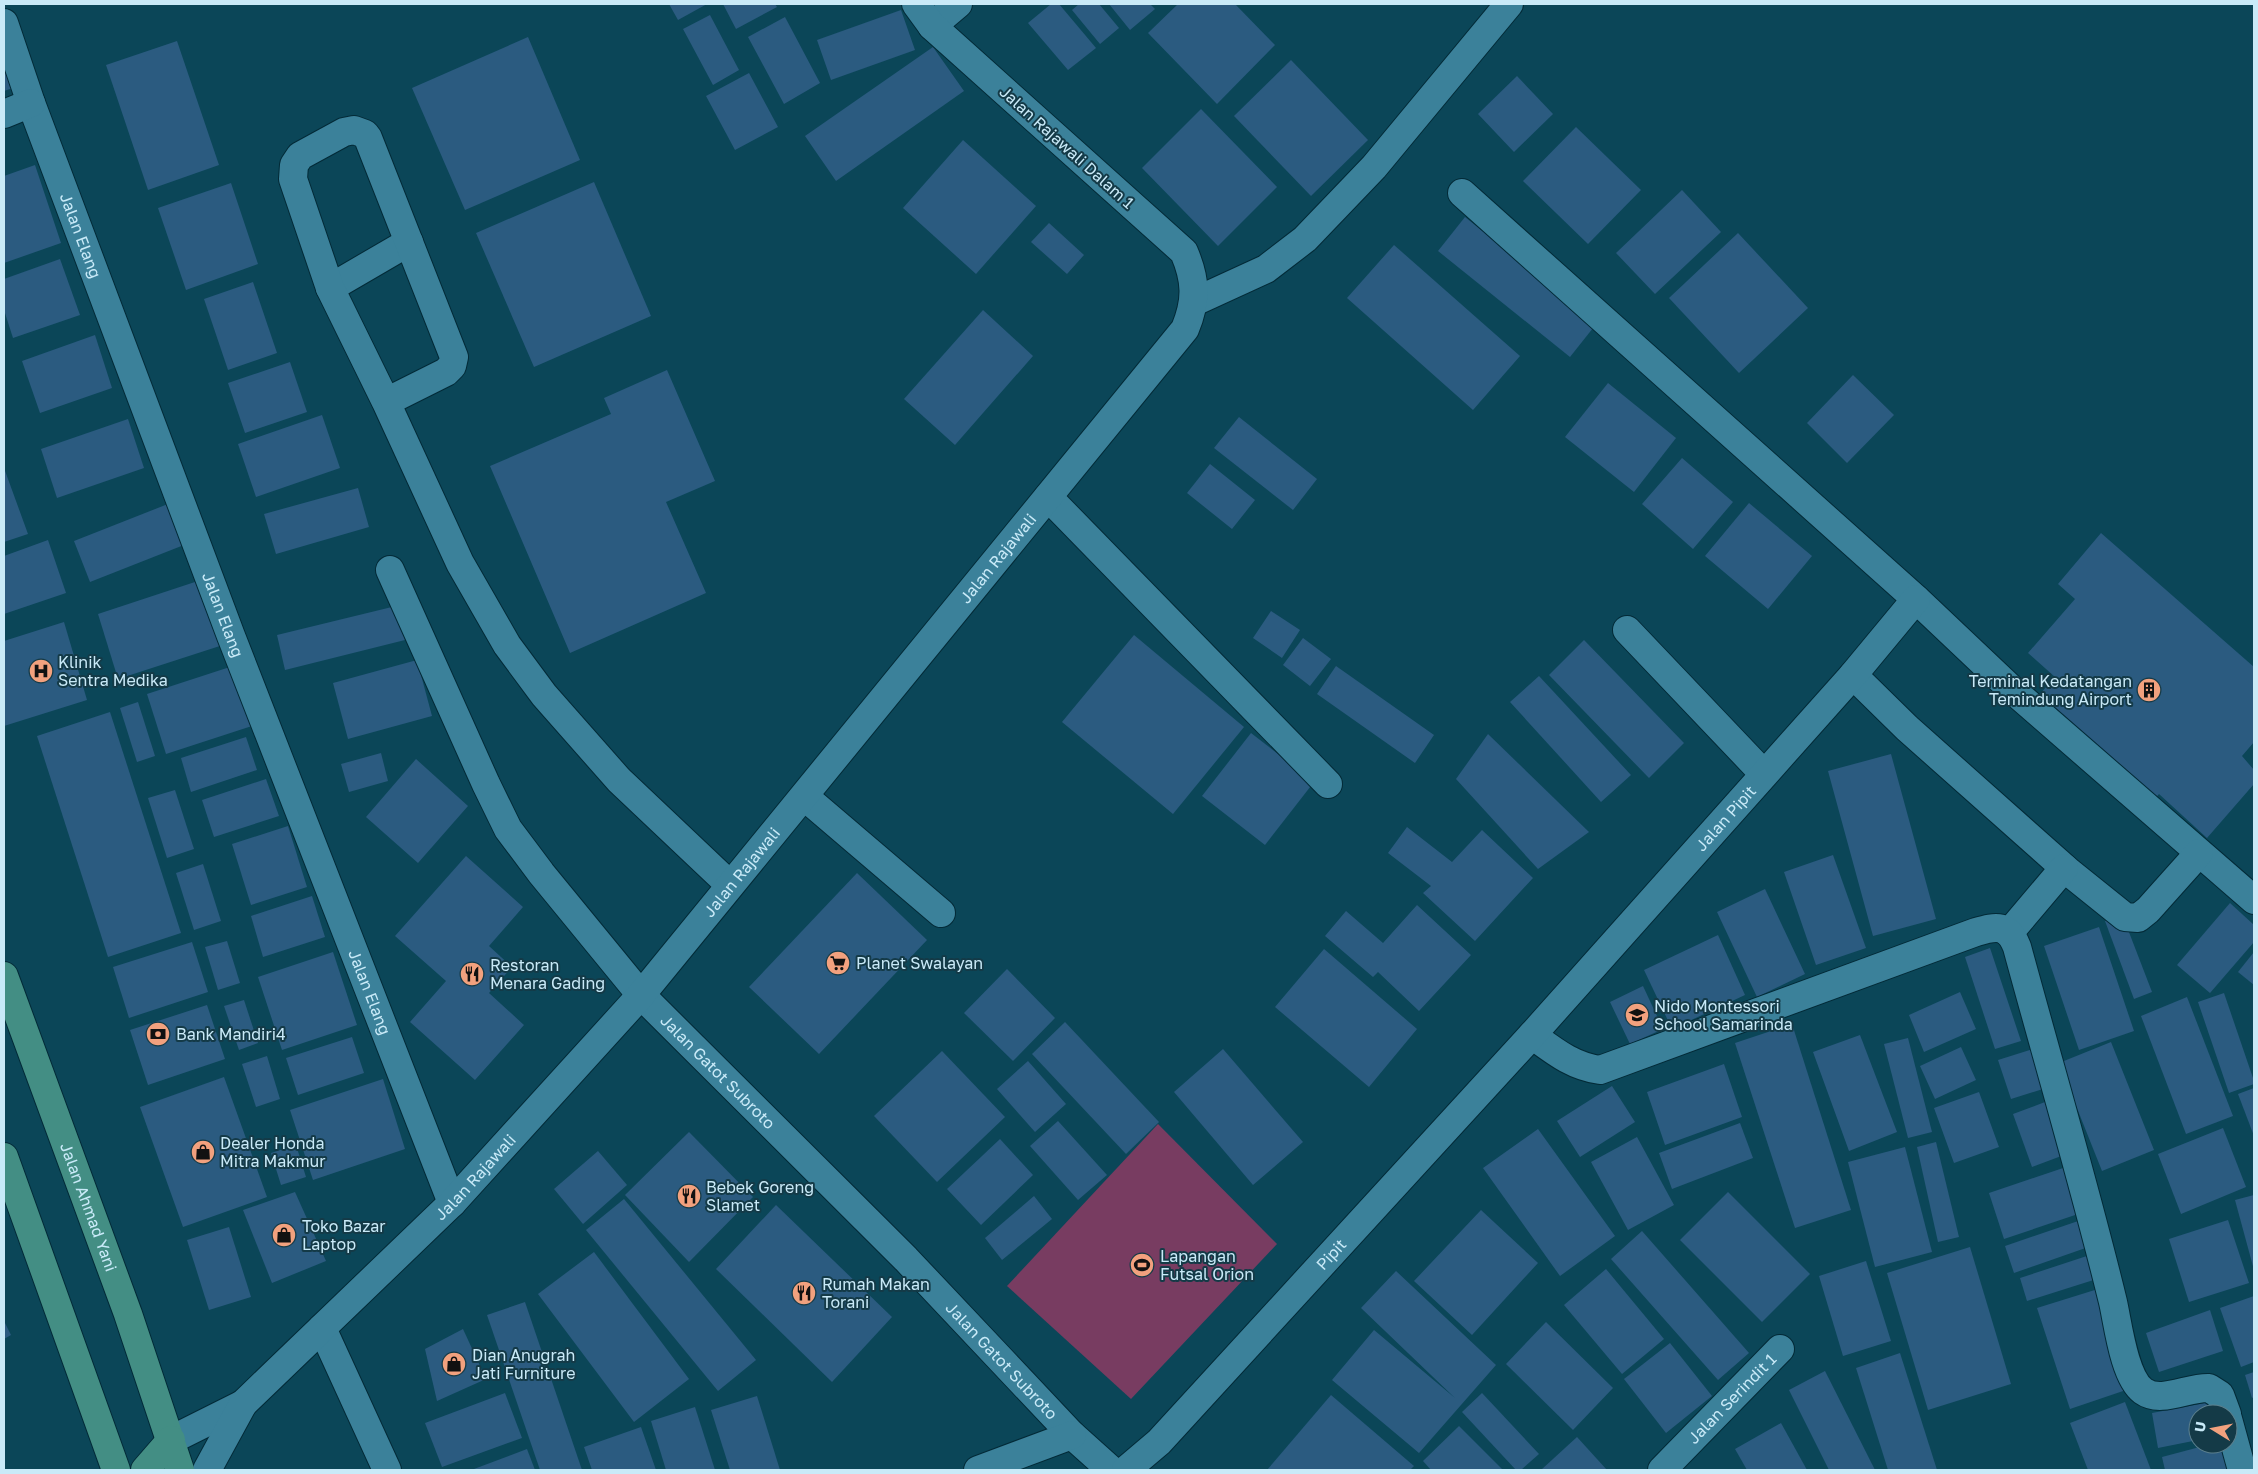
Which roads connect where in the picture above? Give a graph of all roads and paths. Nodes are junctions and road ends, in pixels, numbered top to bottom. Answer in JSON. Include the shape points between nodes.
{"nodes":[{"id":1,"x":916,"y":4,"type":"edge"},
{"id":2,"x":958,"y":4,"type":"edge"},
{"id":3,"x":1509,"y":4,"type":"edge"},
{"id":4,"x":4,"y":23,"type":"edge"},
{"id":5,"x":932,"y":26,"type":"junction"},
{"id":6,"x":31,"y":103,"type":"junction"},
{"id":7,"x":4,"y":114,"type":"edge"},
{"id":8,"x":1462,"y":193,"type":"dead end"},
{"id":9,"x":409,"y":242,"type":"junction"},
{"id":10,"x":330,"y":288,"type":"junction"},
{"id":11,"x":1194,"y":302,"type":"junction"},
{"id":12,"x":386,"y":402,"type":"junction"},
{"id":13,"x":1048,"y":497,"type":"junction"},
{"id":14,"x":390,"y":570,"type":"dead end"},
{"id":15,"x":1916,"y":599,"type":"junction"},
{"id":16,"x":1627,"y":630,"type":"dead end"},
{"id":17,"x":1853,"y":675,"type":"junction"},
{"id":18,"x":1764,"y":773,"type":"junction"},
{"id":19,"x":1328,"y":784,"type":"dead end"},
{"id":20,"x":804,"y":797,"type":"junction"},
{"id":21,"x":2199,"y":853,"type":"junction"},
{"id":22,"x":2064,"y":868,"type":"junction"},
{"id":23,"x":730,"y":885,"type":"junction"},
{"id":24,"x":2254,"y":900,"type":"edge"},
{"id":25,"x":941,"y":913,"type":"dead end"},
{"id":26,"x":2008,"y":933,"type":"junction"},
{"id":27,"x":4,"y":976,"type":"edge"},
{"id":28,"x":641,"y":995,"type":"junction"},
{"id":29,"x":1532,"y":1035,"type":"junction"},
{"id":30,"x":4,"y":1157,"type":"edge"},
{"id":31,"x":452,"y":1203,"type":"junction"},
{"id":32,"x":322,"y":1328,"type":"junction"},
{"id":33,"x":1780,"y":1349,"type":"dead end"},
{"id":34,"x":243,"y":1404,"type":"junction"},
{"id":35,"x":2223,"y":1404,"type":"edge"},
{"id":36,"x":1072,"y":1434,"type":"junction"},
{"id":37,"x":171,"y":1440,"type":"junction"},
{"id":38,"x":2238,"y":1454,"type":"edge"},
{"id":39,"x":1689,"y":1459,"type":"edge"},
{"id":40,"x":116,"y":1470,"type":"edge"},
{"id":41,"x":145,"y":1470,"type":"edge"},
{"id":42,"x":180,"y":1470,"type":"edge"},
{"id":43,"x":207,"y":1470,"type":"edge"},
{"id":44,"x":387,"y":1470,"type":"edge"},
{"id":45,"x":978,"y":1470,"type":"edge"},
{"id":46,"x":1111,"y":1470,"type":"edge"},
{"id":47,"x":1126,"y":1470,"type":"edge"},
{"id":48,"x":1662,"y":1470,"type":"edge"},
{"id":49,"x":2242,"y":1470,"type":"edge"}],
"edges":[{"from":1,"to":5,"type":"street","name":"Jalan Rajawali Dalam 1"},
{"from":2,"to":5,"type":"street"},
{"from":3,"to":11,"type":"street","via":[[1414,121],[1305,239],[1266,269]]},
{"from":4,"to":6,"type":"street","name":"Jalan Elang"},
{"from":5,"to":11,"type":"street","name":"Jalan Rajawali Dalam 1","via":[[1184,252],[1192,271]]},
{"from":6,"to":7,"type":"street"},
{"from":6,"to":31,"type":"street","name":"Jalan Elang","via":[[231,636]]},
{"from":8,"to":15,"type":"street"},
{"from":9,"to":10,"type":"street"},
{"from":9,"to":10,"type":"street","via":[[365,134],[348,130],[300,156],[294,165],[293,179]]},
{"from":9,"to":12,"type":"street","via":[[454,360],[446,372]]},
{"from":10,"to":12,"type":"street"},
{"from":11,"to":13,"type":"street","name":"Jalan Rajawali","via":[[1185,329]]},
{"from":12,"to":23,"type":"street","via":[[460,563],[507,645],[544,695],[619,780]]},
{"from":13,"to":19,"type":"street"},
{"from":13,"to":20,"type":"street","name":"Jalan Rajawali"},
{"from":14,"to":28,"type":"street","name":"Jalan Gatot Subroto","via":[[508,829]]},
{"from":15,"to":17,"type":"street","name":"Jalan Pipit"},
{"from":15,"to":21,"type":"street","via":[[2009,687]]},
{"from":16,"to":18,"type":"street"},
{"from":17,"to":18,"type":"street","name":"Jalan Pipit"},
{"from":17,"to":22,"type":"street","via":[[1906,728]]},
{"from":18,"to":29,"type":"street","name":"Jalan Pipit"},
{"from":20,"to":23,"type":"street","name":"Jalan Rajawali"},
{"from":20,"to":25,"type":"street"},
{"from":21,"to":22,"type":"street","via":[[2138,918],[2125,917]]},
{"from":21,"to":24,"type":"street"},
{"from":22,"to":26,"type":"street"},
{"from":23,"to":28,"type":"street","name":"Jalan Rajawali"},
{"from":26,"to":29,"type":"street","via":[[1996,928],[1976,932],[1600,1070],[1582,1067],[1566,1059]]},
{"from":26,"to":35,"type":"street","via":[[2019,956],[2108,1280],[2130,1373],[2141,1390],[2148,1394],[2157,1396],[2209,1388],[2220,1395]]},
{"from":27,"to":37,"type":"main road","name":"Jalan Ahmad Yani"},
{"from":28,"to":31,"type":"street","name":"Jalan Rajawali"},
{"from":28,"to":36,"type":"street","name":"Jalan Gatot Subroto","via":[[906,1259]]},
{"from":29,"to":47,"type":"street","name":"Pipit","via":[[1159,1442]]},
{"from":30,"to":40,"type":"main road"},
{"from":31,"to":32,"type":"street","name":"Jalan Rajawali"},
{"from":32,"to":34,"type":"street","name":"Jalan Rajawali"},
{"from":32,"to":44,"type":"street"},
{"from":33,"to":39,"type":"street","name":"Jalan Serindit 1"},
{"from":34,"to":37,"type":"street"},
{"from":34,"to":43,"type":"street"},
{"from":36,"to":45,"type":"street"},
{"from":36,"to":46,"type":"street","name":"Jalan Gatot Subroto"},
{"from":37,"to":41,"type":"main road"},
{"from":37,"to":42,"type":"main road","name":"Jalan Ahmad Yani"},
{"from":38,"to":49,"type":"street"},
{"from":39,"to":48,"type":"street","name":"Jalan Serindit 1"}]}
